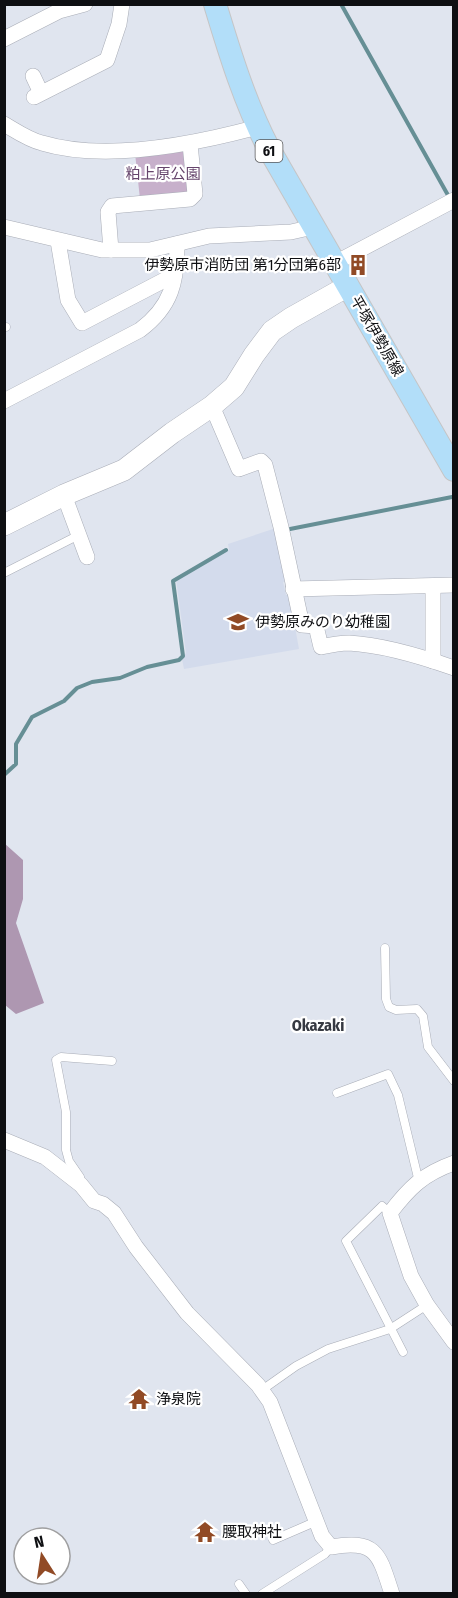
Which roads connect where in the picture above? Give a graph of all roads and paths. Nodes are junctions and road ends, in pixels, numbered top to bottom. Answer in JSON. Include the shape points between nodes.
{"nodes":[{"id":1,"x":85,"y":4,"type":"edge"},
{"id":2,"x":122,"y":4,"type":"edge"},
{"id":3,"x":215,"y":4,"type":"edge"},
{"id":4,"x":4,"y":39,"type":"edge"},
{"id":5,"x":33,"y":76,"type":"dead end"},
{"id":6,"x":4,"y":124,"type":"edge"},
{"id":7,"x":258,"y":127,"type":"junction"},
{"id":8,"x":190,"y":144,"type":"junction"},
{"id":9,"x":453,"y":200,"type":"edge"},
{"id":10,"x":4,"y":227,"type":"edge"},
{"id":11,"x":313,"y":227,"type":"junction"},
{"id":12,"x":58,"y":241,"type":"junction"},
{"id":13,"x":177,"y":244,"type":"junction"},
{"id":14,"x":111,"y":250,"type":"junction"},
{"id":15,"x":335,"y":263,"type":"junction"},
{"id":16,"x":174,"y":275,"type":"junction"},
{"id":17,"x":348,"y":286,"type":"junction"},
{"id":18,"x":4,"y":401,"type":"edge"},
{"id":19,"x":212,"y":406,"type":"junction"},
{"id":20,"x":453,"y":470,"type":"edge"},
{"id":21,"x":64,"y":495,"type":"junction"},
{"id":22,"x":4,"y":525,"type":"edge"},
{"id":23,"x":79,"y":535,"type":"junction"},
{"id":24,"x":87,"y":556,"type":"dead end"},
{"id":25,"x":4,"y":573,"type":"edge"},
{"id":26,"x":453,"y":585,"type":"edge"},
{"id":27,"x":433,"y":586,"type":"junction"},
{"id":28,"x":293,"y":589,"type":"junction"},
{"id":29,"x":433,"y":661,"type":"junction"},
{"id":30,"x":453,"y":668,"type":"edge"},
{"id":31,"x":385,"y":948,"type":"dead end"},
{"id":32,"x":112,"y":1061,"type":"dead end"},
{"id":33,"x":453,"y":1081,"type":"edge"},
{"id":34,"x":337,"y":1093,"type":"dead end"},
{"id":35,"x":4,"y":1140,"type":"edge"},
{"id":36,"x":453,"y":1163,"type":"edge"},
{"id":37,"x":419,"y":1182,"type":"junction"},
{"id":38,"x":81,"y":1185,"type":"junction"},
{"id":39,"x":390,"y":1213,"type":"junction"},
{"id":40,"x":427,"y":1305,"type":"junction"},
{"id":41,"x":390,"y":1329,"type":"junction"},
{"id":42,"x":453,"y":1342,"type":"edge"},
{"id":43,"x":403,"y":1352,"type":"dead end"},
{"id":44,"x":262,"y":1390,"type":"junction"},
{"id":45,"x":317,"y":1521,"type":"junction"},
{"id":46,"x":273,"y":1540,"type":"dead end"},
{"id":47,"x":331,"y":1547,"type":"junction"},
{"id":48,"x":239,"y":1584,"type":"dead end"},
{"id":49,"x":246,"y":1593,"type":"edge"},
{"id":50,"x":262,"y":1593,"type":"edge"},
{"id":51,"x":392,"y":1593,"type":"edge"}],
"edges":[{"from":1,"to":4,"type":"street","via":[[59,11]]},
{"from":2,"to":5,"type":"street","via":[[120,24],[107,60],[38,95]]},
{"from":3,"to":7,"type":"main road","name":"平塚伊勢原線","number":"61","via":[[233,65]]},
{"from":6,"to":8,"type":"street","via":[[40,143],[79,151]]},
{"from":7,"to":8,"type":"street"},
{"from":7,"to":11,"type":"main road","name":"平塚伊勢原線","number":"61"},
{"from":8,"to":14,"type":"street","via":[[193,197],[112,206],[108,212]]},
{"from":9,"to":15,"type":"street"},
{"from":10,"to":12,"type":"street"},
{"from":11,"to":13,"type":"street","via":[[291,232],[209,236]]},
{"from":11,"to":15,"type":"main road","name":"平塚伊勢原線","number":"61"},
{"from":12,"to":14,"type":"street"},
{"from":12,"to":16,"type":"street","via":[[68,300],[81,323]]},
{"from":13,"to":14,"type":"street","via":[[150,250]]},
{"from":13,"to":16,"type":"street"},
{"from":15,"to":17,"type":"main road","name":"平塚伊勢原線","number":"61"},
{"from":16,"to":18,"type":"street","via":[[168,301],[155,319]]},
{"from":17,"to":19,"type":"street","via":[[273,331],[234,387]]},
{"from":17,"to":20,"type":"main road","name":"平塚伊勢原線","number":"61"},
{"from":19,"to":21,"type":"street","via":[[124,470]]},
{"from":19,"to":28,"type":"street","via":[[239,469],[261,461],[265,465]]},
{"from":21,"to":22,"type":"street"},
{"from":21,"to":23,"type":"street"},
{"from":23,"to":24,"type":"street"},
{"from":23,"to":25,"type":"lane"},
{"from":26,"to":27,"type":"street"},
{"from":27,"to":28,"type":"street"},
{"from":27,"to":29,"type":"street"},
{"from":28,"to":29,"type":"street","via":[[302,625],[316,626],[321,646],[347,643]]},
{"from":29,"to":30,"type":"street"},
{"from":31,"to":33,"type":"lane","via":[[389,1007],[417,1009],[423,1016],[429,1047]]},
{"from":32,"to":38,"type":"lane","via":[[60,1057],[56,1060],[66,1112],[66,1150]]},
{"from":34,"to":37,"type":"lane","via":[[388,1074],[398,1095]]},
{"from":35,"to":38,"type":"street","via":[[45,1157]]},
{"from":36,"to":37,"type":"street"},
{"from":37,"to":39,"type":"street","via":[[409,1188]]},
{"from":38,"to":44,"type":"street","via":[[94,1202],[114,1213],[187,1313]]},
{"from":39,"to":40,"type":"street","via":[[411,1276]]},
{"from":39,"to":41,"type":"lane","via":[[382,1206],[346,1241]]},
{"from":40,"to":41,"type":"lane"},
{"from":40,"to":42,"type":"street"},
{"from":41,"to":43,"type":"lane"},
{"from":41,"to":44,"type":"lane","via":[[328,1349]]},
{"from":44,"to":45,"type":"street"},
{"from":45,"to":46,"type":"lane"},
{"from":45,"to":47,"type":"street"},
{"from":47,"to":50,"type":"lane"},
{"from":47,"to":51,"type":"street","via":[[367,1545],[377,1554]]},
{"from":48,"to":49,"type":"lane"}]}
